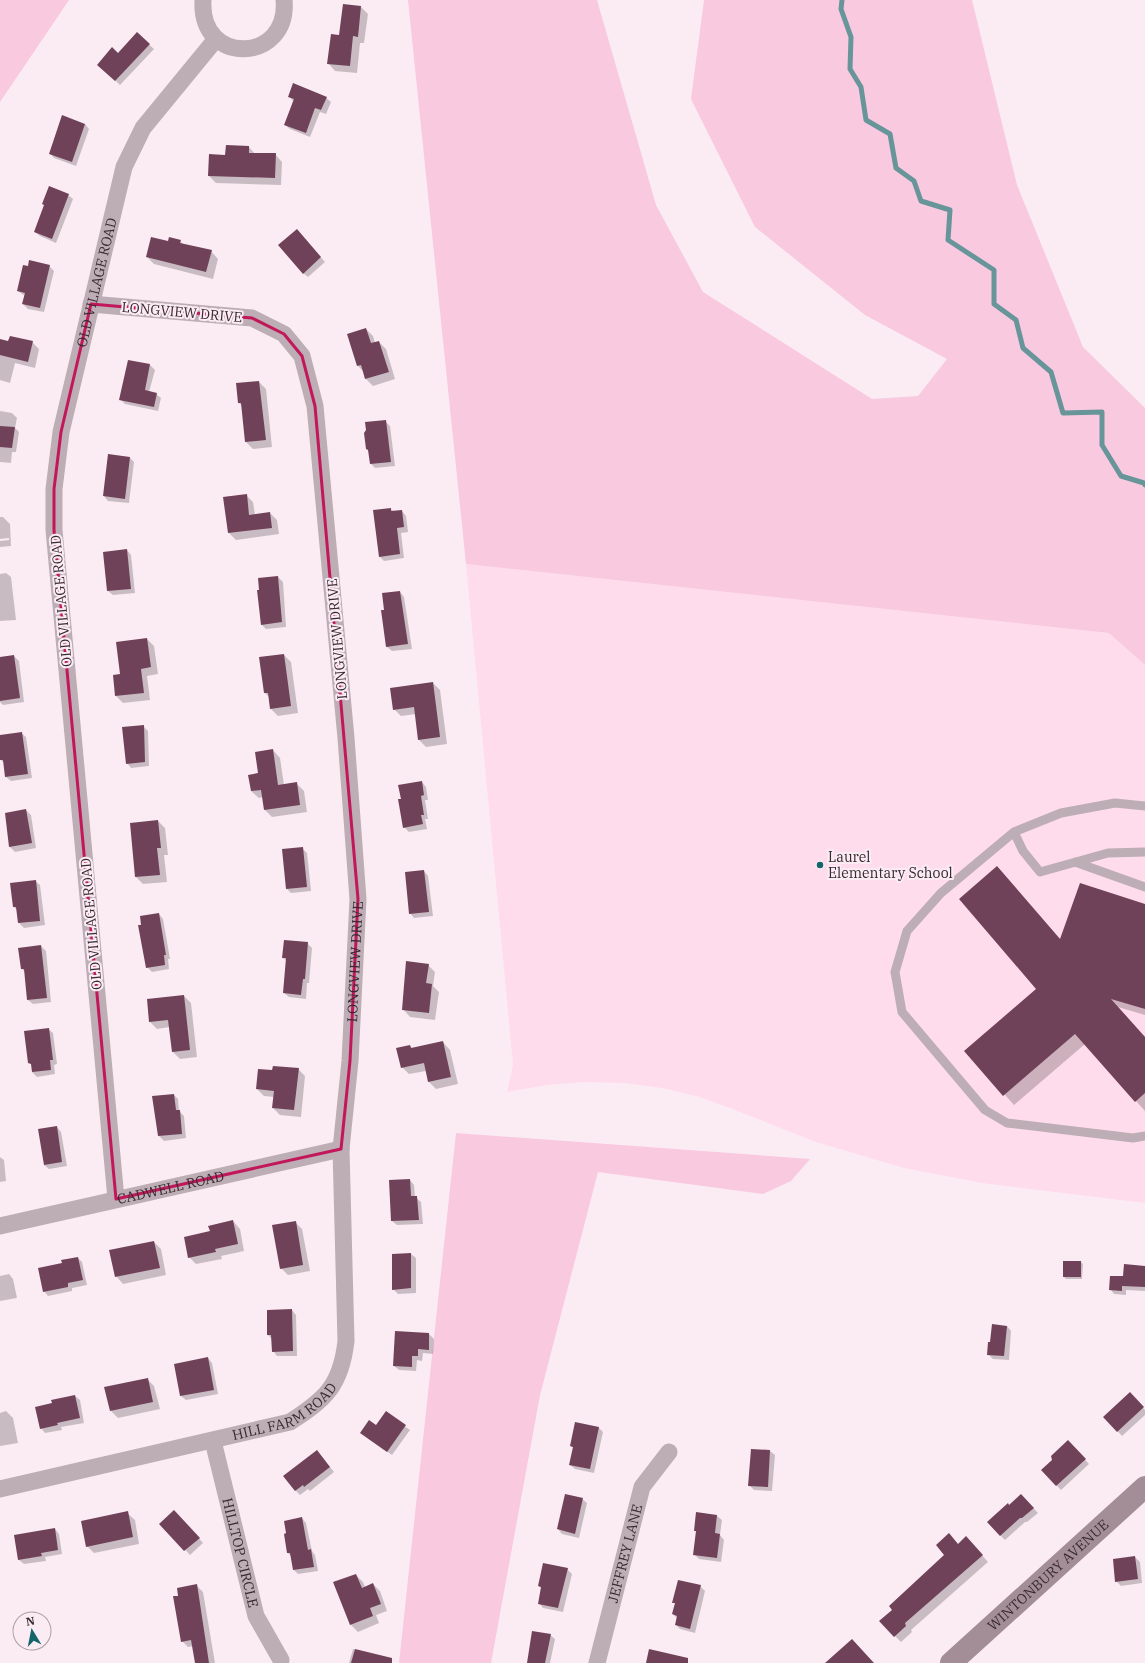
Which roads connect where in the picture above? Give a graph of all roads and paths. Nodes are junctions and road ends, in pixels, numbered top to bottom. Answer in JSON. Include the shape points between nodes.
{"nodes":[{"id":1,"x":203,"y":0,"type":"edge"},
{"id":2,"x":284,"y":0,"type":"edge"},
{"id":3,"x":216,"y":39,"type":"junction"},
{"id":4,"x":91,"y":304,"type":"junction"},
{"id":5,"x":1145,"y":806,"type":"edge"},
{"id":6,"x":1014,"y":832,"type":"junction"},
{"id":7,"x":1145,"y":852,"type":"edge"},
{"id":8,"x":1075,"y":862,"type":"junction"},
{"id":9,"x":1145,"y":887,"type":"edge"},
{"id":10,"x":1145,"y":1136,"type":"edge"},
{"id":11,"x":341,"y":1149,"type":"junction"},
{"id":12,"x":116,"y":1199,"type":"junction"},
{"id":13,"x":0,"y":1226,"type":"edge"},
{"id":14,"x":213,"y":1440,"type":"junction"},
{"id":15,"x":669,"y":1452,"type":"dead end"},
{"id":16,"x":1145,"y":1487,"type":"edge"},
{"id":17,"x":0,"y":1489,"type":"edge"},
{"id":18,"x":281,"y":1660,"type":"dead end"},
{"id":19,"x":597,"y":1663,"type":"edge"},
{"id":20,"x":951,"y":1663,"type":"edge"}],
"edges":[{"from":1,"to":3,"type":"street","via":[[202,15],[207,28]]},
{"from":2,"to":3,"type":"street","via":[[282,23],[265,43],[253,48],[240,49],[227,46]]},
{"from":3,"to":4,"type":"street","name":"OLD VILLAGE ROAD","via":[[143,128],[124,167]]},
{"from":4,"to":11,"type":"street","name":"LONGVIEW DRIVE","via":[[252,318],[284,334],[302,356],[315,406],[346,738],[358,899],[350,1060]]},
{"from":4,"to":12,"type":"street","name":"OLD VILLAGE ROAD","via":[[61,432],[54,488],[54,530]]},
{"from":5,"to":6,"type":"lane","via":[[1115,802],[1061,813]]},
{"from":6,"to":8,"type":"lane","via":[[1023,851],[1040,872]]},
{"from":6,"to":10,"type":"lane","via":[[941,893],[907,931],[895,972],[902,1012],[985,1110],[1007,1123],[1134,1138]]},
{"from":7,"to":8,"type":"lane","via":[[1108,852]]},
{"from":8,"to":9,"type":"lane"},
{"from":11,"to":12,"type":"street","name":"CADWELL ROAD"},
{"from":11,"to":14,"type":"street","name":"HILL FARM ROAD","via":[[346,1341],[344,1362],[331,1388],[314,1407],[290,1422]]},
{"from":12,"to":13,"type":"street","name":"CADWELL ROAD"},
{"from":14,"to":17,"type":"street","name":"HILL FARM ROAD"},
{"from":14,"to":18,"type":"street","name":"HILLTOP CIRCLE","via":[[256,1616]]},
{"from":15,"to":19,"type":"street","name":"JEFFREY LANE","via":[[642,1487]]},
{"from":16,"to":20,"type":"street","name":"WINTONBURY AVENUE"}]}
